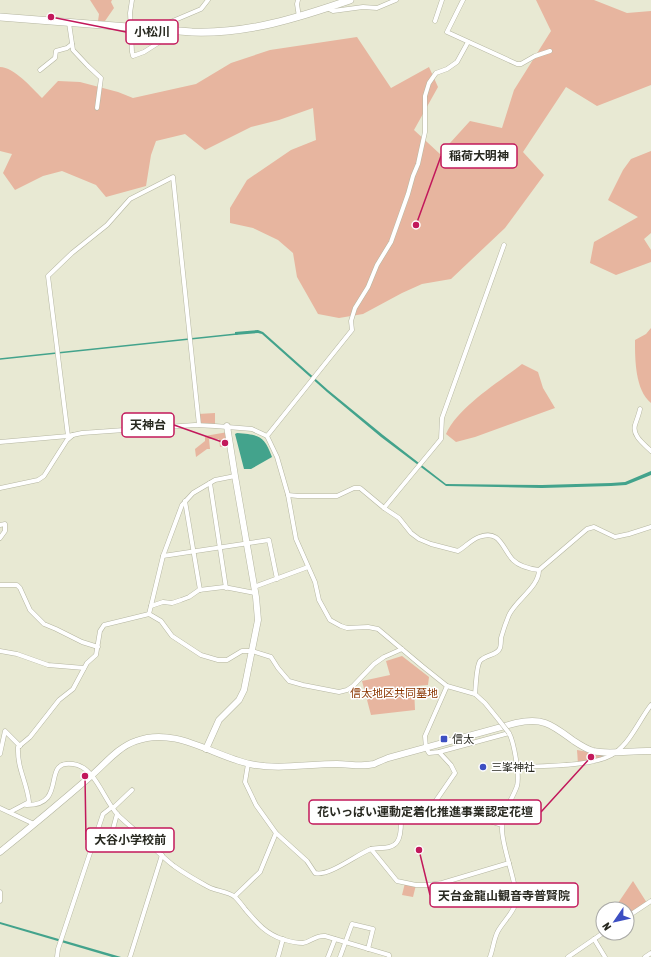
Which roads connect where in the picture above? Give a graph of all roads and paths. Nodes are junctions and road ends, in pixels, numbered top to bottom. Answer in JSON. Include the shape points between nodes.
{"nodes":[{"id":1,"x":132,"y":0,"type":"edge"},
{"id":2,"x":208,"y":0,"type":"edge"},
{"id":3,"x":298,"y":0,"type":"edge"},
{"id":4,"x":350,"y":0,"type":"edge"},
{"id":5,"x":396,"y":0,"type":"edge"},
{"id":6,"x":442,"y":0,"type":"edge"},
{"id":7,"x":463,"y":0,"type":"edge"},
{"id":8,"x":326,"y":8,"type":"junction"},
{"id":9,"x":0,"y":17,"type":"edge"},
{"id":10,"x":299,"y":17,"type":"junction"},
{"id":11,"x":434,"y":21,"type":"dead end"},
{"id":12,"x":69,"y":23,"type":"junction"},
{"id":13,"x":130,"y":26,"type":"junction"},
{"id":14,"x":167,"y":30,"type":"junction"},
{"id":15,"x":468,"y":42,"type":"junction"},
{"id":16,"x":72,"y":44,"type":"junction"},
{"id":17,"x":550,"y":51,"type":"dead end"},
{"id":18,"x":40,"y":70,"type":"dead end"},
{"id":19,"x":97,"y":108,"type":"dead end"},
{"id":20,"x":504,"y":245,"type":"dead end"},
{"id":21,"x":640,"y":409,"type":"dead end"},
{"id":22,"x":199,"y":425,"type":"junction"},
{"id":23,"x":227,"y":426,"type":"junction"},
{"id":24,"x":70,"y":435,"type":"junction"},
{"id":25,"x":267,"y":436,"type":"junction"},
{"id":26,"x":0,"y":442,"type":"edge"},
{"id":27,"x":651,"y":451,"type":"edge"},
{"id":28,"x":235,"y":476,"type":"junction"},
{"id":29,"x":210,"y":483,"type":"junction"},
{"id":30,"x":0,"y":488,"type":"edge"},
{"id":31,"x":288,"y":495,"type":"junction"},
{"id":32,"x":185,"y":501,"type":"junction"},
{"id":33,"x":384,"y":508,"type":"junction"},
{"id":34,"x":0,"y":525,"type":"edge"},
{"id":35,"x":651,"y":527,"type":"edge"},
{"id":36,"x":0,"y":538,"type":"edge"},
{"id":37,"x":246,"y":543,"type":"junction"},
{"id":38,"x":219,"y":548,"type":"junction"},
{"id":39,"x":193,"y":552,"type":"junction"},
{"id":40,"x":163,"y":556,"type":"junction"},
{"id":41,"x":308,"y":567,"type":"junction"},
{"id":42,"x":539,"y":570,"type":"junction"},
{"id":43,"x":277,"y":579,"type":"junction"},
{"id":44,"x":0,"y":585,"type":"edge"},
{"id":45,"x":226,"y":588,"type":"junction"},
{"id":46,"x":200,"y":590,"type":"junction"},
{"id":47,"x":255,"y":590,"type":"junction"},
{"id":48,"x":151,"y":606,"type":"junction"},
{"id":49,"x":149,"y":614,"type":"junction"},
{"id":50,"x":98,"y":648,"type":"junction"},
{"id":51,"x":402,"y":649,"type":"junction"},
{"id":52,"x":0,"y":651,"type":"edge"},
{"id":53,"x":252,"y":651,"type":"junction"},
{"id":54,"x":84,"y":668,"type":"junction"},
{"id":55,"x":447,"y":686,"type":"junction"},
{"id":56,"x":475,"y":694,"type":"junction"},
{"id":57,"x":651,"y":705,"type":"edge"},
{"id":58,"x":0,"y":728,"type":"edge"},
{"id":59,"x":5,"y":731,"type":"junction"},
{"id":60,"x":509,"y":732,"type":"junction"},
{"id":61,"x":20,"y":746,"type":"junction"},
{"id":62,"x":426,"y":748,"type":"junction"},
{"id":63,"x":206,"y":749,"type":"junction"},
{"id":64,"x":651,"y":751,"type":"edge"},
{"id":65,"x":439,"y":752,"type":"junction"},
{"id":66,"x":618,"y":752,"type":"junction"},
{"id":67,"x":0,"y":754,"type":"edge"},
{"id":68,"x":248,"y":764,"type":"junction"},
{"id":69,"x":516,"y":767,"type":"junction"},
{"id":70,"x":92,"y":775,"type":"junction"},
{"id":71,"x":132,"y":790,"type":"dead end"},
{"id":72,"x":26,"y":805,"type":"junction"},
{"id":73,"x":0,"y":808,"type":"edge"},
{"id":74,"x":112,"y":808,"type":"junction"},
{"id":75,"x":434,"y":811,"type":"junction"},
{"id":76,"x":10,"y":812,"type":"junction"},
{"id":77,"x":117,"y":814,"type":"junction"},
{"id":78,"x":34,"y":824,"type":"junction"},
{"id":79,"x":502,"y":824,"type":"junction"},
{"id":80,"x":276,"y":833,"type":"junction"},
{"id":81,"x":110,"y":840,"type":"dead end"},
{"id":82,"x":371,"y":849,"type":"junction"},
{"id":83,"x":0,"y":852,"type":"edge"},
{"id":84,"x":162,"y":856,"type":"junction"},
{"id":85,"x":509,"y":863,"type":"junction"},
{"id":86,"x":0,"y":892,"type":"edge"},
{"id":87,"x":235,"y":896,"type":"junction"},
{"id":88,"x":651,"y":900,"type":"edge"},
{"id":89,"x":0,"y":901,"type":"edge"},
{"id":90,"x":635,"y":911,"type":"edge"},
{"id":91,"x":283,"y":939,"type":"junction"},
{"id":92,"x":335,"y":939,"type":"junction"},
{"id":93,"x":594,"y":939,"type":"joint"},
{"id":94,"x":346,"y":942,"type":"junction"},
{"id":95,"x":368,"y":949,"type":"junction"},
{"id":96,"x":651,"y":953,"type":"edge"},
{"id":97,"x":130,"y":956,"type":"edge"},
{"id":98,"x":57,"y":957,"type":"edge"},
{"id":99,"x":278,"y":957,"type":"edge"},
{"id":100,"x":328,"y":957,"type":"edge"},
{"id":101,"x":340,"y":957,"type":"edge"},
{"id":102,"x":389,"y":957,"type":"edge"},
{"id":103,"x":490,"y":957,"type":"edge"},
{"id":104,"x":568,"y":957,"type":"edge"},
{"id":105,"x":605,"y":957,"type":"edge"},
{"id":106,"x":645,"y":957,"type":"edge"}],
"edges":[{"from":1,"to":13,"type":"street"},
{"from":2,"to":14,"type":"street","via":[[201,9],[168,23]]},
{"from":3,"to":10,"type":"street"},
{"from":4,"to":8,"type":"main road"},
{"from":5,"to":8,"type":"street","via":[[377,8],[333,11]]},
{"from":6,"to":11,"type":"street"},
{"from":7,"to":15,"type":"street","via":[[447,32]]},
{"from":8,"to":10,"type":"main road"},
{"from":9,"to":12,"type":"main road"},
{"from":10,"to":14,"type":"main road","via":[[269,25],[222,32]]},
{"from":12,"to":13,"type":"main road"},
{"from":12,"to":16,"type":"street"},
{"from":13,"to":14,"type":"main road"},
{"from":13,"to":14,"type":"street","via":[[133,56],[166,38]]},
{"from":15,"to":17,"type":"street","via":[[518,64]]},
{"from":15,"to":25,"type":"street","via":[[457,62],[436,73],[429,83],[425,96],[426,132],[418,164],[391,242],[355,308],[351,321],[352,330]]},
{"from":16,"to":18,"type":"street","via":[[56,51],[55,58]]},
{"from":16,"to":19,"type":"street","via":[[74,50],[101,78]]},
{"from":20,"to":33,"type":"street","via":[[444,414],[441,440]]},
{"from":21,"to":27,"type":"street","via":[[634,428],[638,439]]},
{"from":22,"to":23,"type":"street"},
{"from":22,"to":24,"type":"street"},
{"from":22,"to":24,"type":"street","via":[[173,177],[130,199],[107,225],[66,257],[48,276]]},
{"from":23,"to":25,"type":"street","via":[[252,429]]},
{"from":23,"to":28,"type":"street"},
{"from":24,"to":26,"type":"street"},
{"from":24,"to":30,"type":"street","via":[[44,476],[38,480]]},
{"from":25,"to":31,"type":"street","via":[[277,457]]},
{"from":28,"to":29,"type":"street"},
{"from":28,"to":37,"type":"street"},
{"from":29,"to":32,"type":"street"},
{"from":29,"to":38,"type":"street"},
{"from":31,"to":33,"type":"street","via":[[337,496],[360,488]]},
{"from":31,"to":41,"type":"street","via":[[296,539]]},
{"from":32,"to":39,"type":"street"},
{"from":32,"to":40,"type":"street"},
{"from":33,"to":42,"type":"street","via":[[398,518],[411,533],[431,544],[458,551],[477,537],[487,534],[496,537],[514,560],[531,569]]},
{"from":34,"to":36,"type":"street","via":[[5,524],[5,531]]},
{"from":35,"to":42,"type":"street","via":[[615,537],[594,527],[587,529]]},
{"from":37,"to":38,"type":"street"},
{"from":37,"to":43,"type":"street","via":[[269,540]]},
{"from":37,"to":47,"type":"street"},
{"from":38,"to":39,"type":"street"},
{"from":38,"to":45,"type":"street"},
{"from":39,"to":40,"type":"street"},
{"from":39,"to":46,"type":"street"},
{"from":40,"to":48,"type":"street"},
{"from":41,"to":43,"type":"street"},
{"from":41,"to":51,"type":"street","via":[[319,600],[330,620],[347,628],[378,629]]},
{"from":42,"to":56,"type":"street","via":[[535,584],[508,616],[500,648],[481,660],[478,665]]},
{"from":43,"to":47,"type":"street"},
{"from":44,"to":50,"type":"street","via":[[16,585],[20,588],[30,610],[44,624]]},
{"from":45,"to":46,"type":"street"},
{"from":45,"to":47,"type":"street"},
{"from":46,"to":48,"type":"street","via":[[181,600]]},
{"from":47,"to":53,"type":"street","via":[[258,620]]},
{"from":48,"to":49,"type":"street"},
{"from":49,"to":50,"type":"street","via":[[104,625],[100,631]]},
{"from":49,"to":53,"type":"street","via":[[161,621],[172,636],[201,655],[227,660],[242,651]]},
{"from":50,"to":54,"type":"street","via":[[96,655]]},
{"from":51,"to":53,"type":"street","via":[[384,657],[353,686],[339,692],[289,680],[271,657]]},
{"from":51,"to":55,"type":"street"},
{"from":52,"to":54,"type":"street","via":[[17,654],[48,666]]},
{"from":53,"to":63,"type":"street","via":[[242,695],[221,716]]},
{"from":54,"to":61,"type":"street","via":[[73,689],[59,700]]},
{"from":55,"to":56,"type":"street"},
{"from":55,"to":62,"type":"street","via":[[426,731]]},
{"from":56,"to":60,"type":"street","bridge":true},
{"from":57,"to":66,"type":"street"},
{"from":58,"to":59,"type":"street"},
{"from":59,"to":61,"type":"street"},
{"from":59,"to":67,"type":"street"},
{"from":60,"to":65,"type":"street"},
{"from":60,"to":69,"type":"street"},
{"from":61,"to":72,"type":"street","via":[[18,761],[28,793],[29,802]]},
{"from":62,"to":65,"type":"street","via":[[430,752]]},
{"from":62,"to":66,"type":"street","via":[[516,722],[535,720],[552,726],[589,750]]},
{"from":62,"to":68,"type":"street","via":[[373,764],[270,767]]},
{"from":63,"to":68,"type":"street"},
{"from":63,"to":70,"type":"street","via":[[190,742],[146,737],[118,751]]},
{"from":64,"to":66,"type":"street"},
{"from":65,"to":75,"type":"street","via":[[455,773],[435,802]]},
{"from":66,"to":69,"type":"street","via":[[608,758],[571,765]]},
{"from":68,"to":80,"type":"street","via":[[245,782],[256,805]]},
{"from":69,"to":79,"type":"street","via":[[517,785],[505,808]]},
{"from":70,"to":72,"type":"street","via":[[85,768],[74,764],[62,764],[55,774],[52,792],[48,797],[37,805]]},
{"from":70,"to":74,"type":"street"},
{"from":70,"to":78,"type":"street"},
{"from":71,"to":74,"type":"street"},
{"from":72,"to":76,"type":"street"},
{"from":73,"to":76,"type":"street"},
{"from":74,"to":77,"type":"street"},
{"from":74,"to":98,"type":"street","via":[[103,814],[61,938]]},
{"from":75,"to":79,"type":"street","via":[[456,810]]},
{"from":75,"to":82,"type":"street","via":[[402,812],[398,842],[393,846]]},
{"from":76,"to":78,"type":"street"},
{"from":77,"to":81,"type":"street"},
{"from":77,"to":84,"type":"street"},
{"from":78,"to":83,"type":"street"},
{"from":79,"to":85,"type":"street"},
{"from":80,"to":82,"type":"street","via":[[307,860],[314,873],[318,874]]},
{"from":80,"to":87,"type":"street","via":[[260,872]]},
{"from":82,"to":85,"type":"street","via":[[397,881],[416,885],[442,882]]},
{"from":84,"to":87,"type":"street","via":[[209,888]]},
{"from":84,"to":97,"type":"street"},
{"from":85,"to":103,"type":"street","via":[[515,904],[498,932]]},
{"from":86,"to":89,"type":"street"},
{"from":87,"to":91,"type":"street","via":[[266,932]]},
{"from":88,"to":90,"type":"street"},
{"from":91,"to":92,"type":"street","via":[[304,943],[320,935]]},
{"from":91,"to":99,"type":"street"},
{"from":92,"to":94,"type":"street"},
{"from":92,"to":100,"type":"street"},
{"from":93,"to":104,"type":"street"},
{"from":93,"to":105,"type":"street"},
{"from":94,"to":95,"type":"street"},
{"from":94,"to":95,"type":"street","via":[[352,924],[373,928]]},
{"from":94,"to":101,"type":"street"},
{"from":95,"to":102,"type":"street"},
{"from":96,"to":106,"type":"street"}]}
